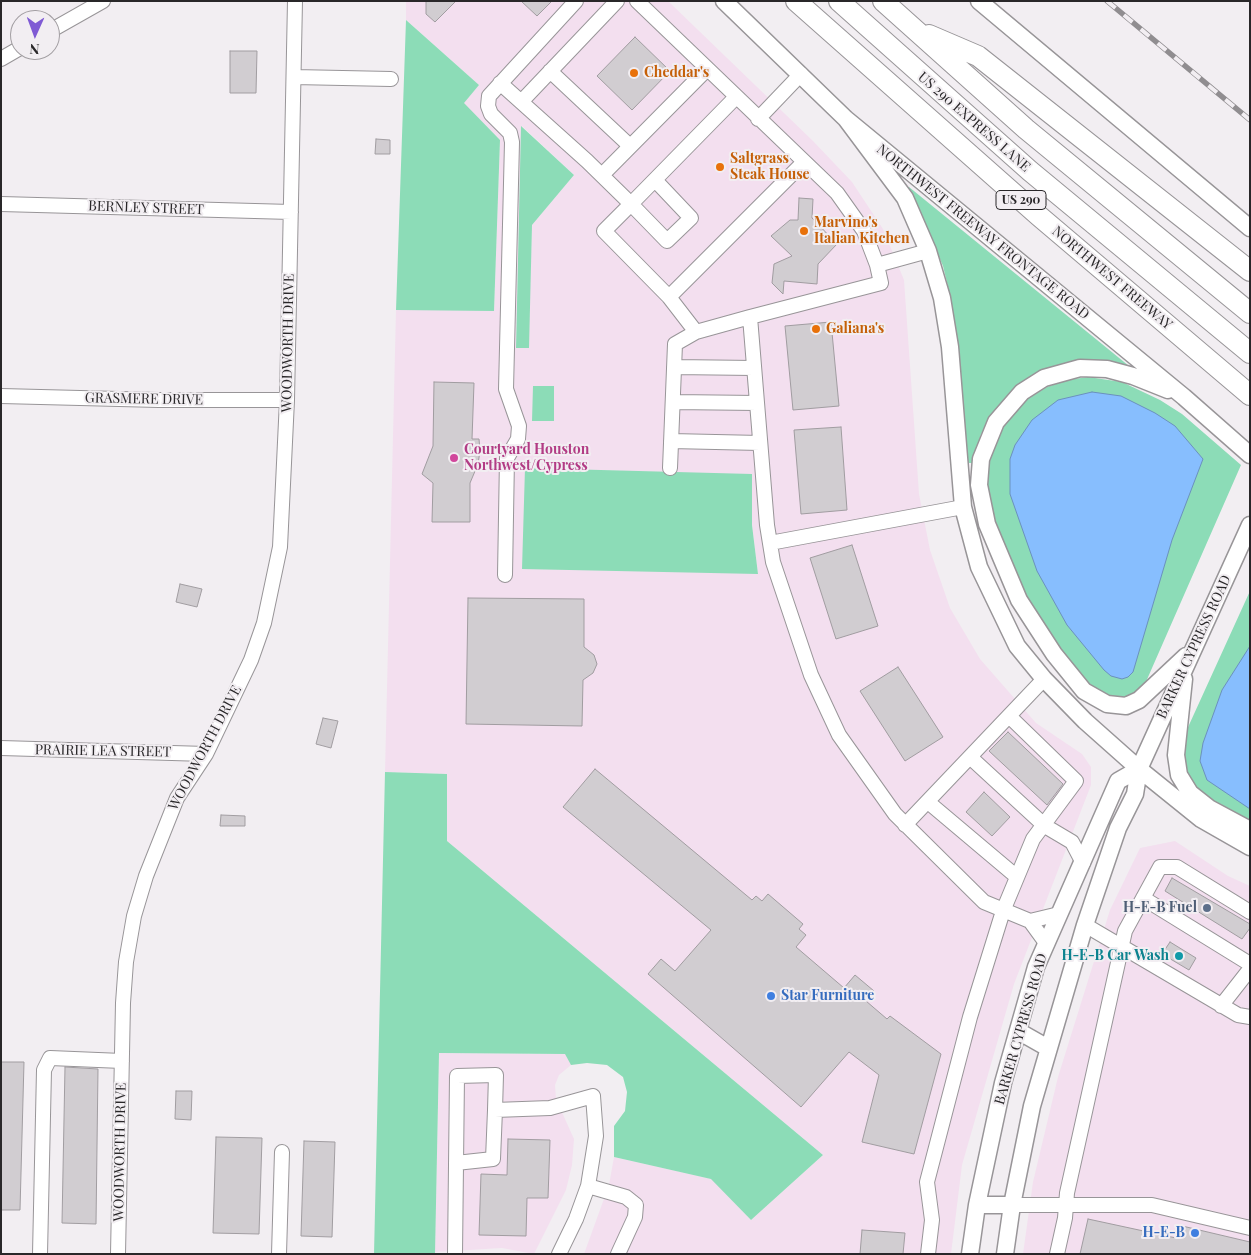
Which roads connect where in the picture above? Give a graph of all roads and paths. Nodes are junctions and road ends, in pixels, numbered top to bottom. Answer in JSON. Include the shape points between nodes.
{"nodes":[{"id":1,"x":103,"y":1,"type":"edge"},
{"id":2,"x":295,"y":1,"type":"edge"},
{"id":3,"x":576,"y":1,"type":"edge"},
{"id":4,"x":617,"y":1,"type":"edge"},
{"id":5,"x":637,"y":1,"type":"edge"},
{"id":6,"x":724,"y":1,"type":"edge"},
{"id":7,"x":796,"y":1,"type":"edge"},
{"id":8,"x":839,"y":1,"type":"edge"},
{"id":9,"x":883,"y":1,"type":"edge"},
{"id":10,"x":979,"y":1,"type":"edge"},
{"id":11,"x":60,"y":25,"type":"edge"},
{"id":12,"x":912,"y":28,"type":"junction"},
{"id":13,"x":707,"y":69,"type":"junction"},
{"id":14,"x":550,"y":71,"type":"junction"},
{"id":15,"x":801,"y":74,"type":"junction"},
{"id":16,"x":294,"y":77,"type":"junction"},
{"id":17,"x":391,"y":79,"type":"dead end"},
{"id":18,"x":500,"y":83,"type":"junction"},
{"id":19,"x":736,"y":97,"type":"junction"},
{"id":20,"x":521,"y":102,"type":"junction"},
{"id":21,"x":758,"y":119,"type":"junction"},
{"id":22,"x":846,"y":119,"type":"junction"},
{"id":23,"x":630,"y":146,"type":"junction"},
{"id":24,"x":803,"y":163,"type":"junction"},
{"id":25,"x":602,"y":175,"type":"junction"},
{"id":26,"x":655,"y":180,"type":"junction"},
{"id":27,"x":1,"y":204,"type":"edge"},
{"id":28,"x":631,"y":204,"type":"junction"},
{"id":29,"x":291,"y":212,"type":"junction"},
{"id":30,"x":1250,"y":228,"type":"edge"},
{"id":31,"x":928,"y":251,"type":"junction"},
{"id":32,"x":877,"y":265,"type":"junction"},
{"id":33,"x":1250,"y":271,"type":"edge"},
{"id":34,"x":669,"y":297,"type":"junction"},
{"id":35,"x":1250,"y":313,"type":"edge"},
{"id":36,"x":750,"y":317,"type":"junction"},
{"id":37,"x":696,"y":332,"type":"junction"},
{"id":38,"x":1250,"y":353,"type":"edge"},
{"id":39,"x":674,"y":367,"type":"junction"},
{"id":40,"x":754,"y":368,"type":"junction"},
{"id":41,"x":1250,"y":395,"type":"edge"},
{"id":42,"x":1,"y":396,"type":"edge"},
{"id":43,"x":1184,"y":397,"type":"junction"},
{"id":44,"x":287,"y":400,"type":"junction"},
{"id":45,"x":672,"y":402,"type":"junction"},
{"id":46,"x":757,"y":403,"type":"junction"},
{"id":47,"x":671,"y":441,"type":"junction"},
{"id":48,"x":760,"y":443,"type":"junction"},
{"id":49,"x":1250,"y":455,"type":"edge"},
{"id":50,"x":670,"y":468,"type":"dead end"},
{"id":51,"x":963,"y":507,"type":"junction"},
{"id":52,"x":1250,"y":525,"type":"edge"},
{"id":53,"x":770,"y":543,"type":"junction"},
{"id":54,"x":505,"y":575,"type":"dead end"},
{"id":55,"x":1193,"y":649,"type":"junction"},
{"id":56,"x":1185,"y":667,"type":"junction"},
{"id":57,"x":1044,"y":679,"type":"junction"},
{"id":58,"x":1009,"y":716,"type":"junction"},
{"id":59,"x":1,"y":748,"type":"edge"},
{"id":60,"x":206,"y":754,"type":"junction"},
{"id":61,"x":970,"y":757,"type":"junction"},
{"id":62,"x":1139,"y":769,"type":"junction"},
{"id":63,"x":928,"y":802,"type":"junction"},
{"id":64,"x":905,"y":825,"type":"junction"},
{"id":65,"x":1045,"y":826,"type":"junction"},
{"id":66,"x":1250,"y":830,"type":"edge"},
{"id":67,"x":1094,"y":836,"type":"junction"},
{"id":68,"x":1072,"y":842,"type":"junction"},
{"id":69,"x":1250,"y":847,"type":"edge"},
{"id":70,"x":1083,"y":863,"type":"junction"},
{"id":71,"x":1017,"y":877,"type":"junction"},
{"id":72,"x":1143,"y":898,"type":"junction"},
{"id":73,"x":1003,"y":911,"type":"junction"},
{"id":74,"x":1250,"y":912,"type":"edge"},
{"id":75,"x":1059,"y":914,"type":"junction"},
{"id":76,"x":1030,"y":920,"type":"junction"},
{"id":77,"x":1085,"y":925,"type":"junction"},
{"id":78,"x":1046,"y":943,"type":"junction"},
{"id":79,"x":1122,"y":947,"type":"junction"},
{"id":80,"x":1250,"y":964,"type":"edge"},
{"id":81,"x":1250,"y":969,"type":"edge"},
{"id":82,"x":1222,"y":1006,"type":"junction"},
{"id":83,"x":1250,"y":1017,"type":"edge"},
{"id":84,"x":1018,"y":1031,"type":"junction"},
{"id":85,"x":1048,"y":1048,"type":"junction"},
{"id":86,"x":122,"y":1061,"type":"junction"},
{"id":87,"x":495,"y":1110,"type":"junction"},
{"id":88,"x":282,"y":1152,"type":"dead end"},
{"id":89,"x":456,"y":1163,"type":"junction"},
{"id":90,"x":588,"y":1186,"type":"junction"},
{"id":91,"x":977,"y":1205,"type":"junction"},
{"id":92,"x":1012,"y":1205,"type":"junction"},
{"id":93,"x":1067,"y":1206,"type":"junction"},
{"id":94,"x":1250,"y":1228,"type":"edge"},
{"id":95,"x":40,"y":1254,"type":"edge"},
{"id":96,"x":118,"y":1254,"type":"edge"},
{"id":97,"x":279,"y":1254,"type":"edge"},
{"id":98,"x":455,"y":1254,"type":"edge"},
{"id":99,"x":558,"y":1254,"type":"edge"},
{"id":100,"x":618,"y":1254,"type":"edge"},
{"id":101,"x":928,"y":1254,"type":"edge"},
{"id":102,"x":970,"y":1254,"type":"edge"},
{"id":103,"x":1005,"y":1254,"type":"edge"},
{"id":104,"x":1057,"y":1254,"type":"edge"}],
"edges":[{"from":1,"to":11,"type":"street"},
{"from":2,"to":16,"type":"street","name":"WOODWORTH DRIVE"},
{"from":3,"to":18,"type":"street"},
{"from":4,"to":14,"type":"street"},
{"from":5,"to":13,"type":"street"},
{"from":6,"to":15,"type":"main road","name":"NORTHWEST FREEWAY FRONTAGE ROAD"},
{"from":7,"to":41,"type":"highway","name":"NORTHWEST FREEWAY","number":"US 290","via":[[1032,210]]},
{"from":8,"to":38,"type":"highway","name":"US 290 EXPRESS LANE","via":[[1030,172]]},
{"from":9,"to":12,"type":"highway"},
{"from":10,"to":30,"type":"main road"},
{"from":12,"to":33,"type":"highway","via":[[978,56]]},
{"from":12,"to":35,"type":"highway","via":[[1026,128]]},
{"from":13,"to":19,"type":"street"},
{"from":13,"to":23,"type":"street"},
{"from":14,"to":20,"type":"street"},
{"from":14,"to":23,"type":"street"},
{"from":15,"to":21,"type":"street"},
{"from":15,"to":22,"type":"main road","name":"NORTHWEST FREEWAY FRONTAGE ROAD"},
{"from":16,"to":17,"type":"street"},
{"from":16,"to":29,"type":"street","name":"WOODWORTH DRIVE"},
{"from":18,"to":20,"type":"street"},
{"from":18,"to":54,"type":"street","via":[[489,96],[488,106],[490,114],[510,133],[512,142],[506,389],[518,426],[518,438],[507,458]]},
{"from":19,"to":21,"type":"street"},
{"from":19,"to":26,"type":"street"},
{"from":20,"to":25,"type":"street"},
{"from":21,"to":24,"type":"street"},
{"from":22,"to":31,"type":"main road","via":[[905,198]]},
{"from":22,"to":43,"type":"main road","name":"NORTHWEST FREEWAY FRONTAGE ROAD"},
{"from":23,"to":25,"type":"street"},
{"from":24,"to":32,"type":"street","via":[[837,193],[864,231]]},
{"from":24,"to":34,"type":"street"},
{"from":25,"to":28,"type":"street"},
{"from":26,"to":28,"type":"street"},
{"from":26,"to":28,"type":"street","via":[[691,218],[667,241]]},
{"from":27,"to":29,"type":"street","name":"BERNLEY STREET"},
{"from":28,"to":34,"type":"street","via":[[604,231]]},
{"from":29,"to":44,"type":"street","name":"WOODWORTH DRIVE"},
{"from":31,"to":32,"type":"street"},
{"from":31,"to":51,"type":"main road","via":[[942,298],[950,346]]},
{"from":32,"to":36,"type":"street","via":[[881,283]]},
{"from":34,"to":37,"type":"street"},
{"from":36,"to":37,"type":"street"},
{"from":36,"to":40,"type":"street"},
{"from":37,"to":39,"type":"street","via":[[675,344]]},
{"from":39,"to":40,"type":"street"},
{"from":39,"to":45,"type":"street"},
{"from":40,"to":46,"type":"street"},
{"from":42,"to":44,"type":"street","name":"GRASMERE DRIVE"},
{"from":43,"to":49,"type":"main road","name":"NORTHWEST FREEWAY FRONTAGE ROAD"},
{"from":43,"to":55,"type":"main road","via":[[1107,369],[1080,368],[1044,378],[1022,392],[996,422],[981,459],[979,486],[988,524],[1019,600],[1054,654],[1084,691],[1107,704],[1126,706],[1139,700]]},
{"from":44,"to":60,"type":"street","name":"WOODWORTH DRIVE","via":[[283,510],[274,580],[251,660]]},
{"from":45,"to":46,"type":"street"},
{"from":45,"to":47,"type":"street"},
{"from":46,"to":48,"type":"street"},
{"from":47,"to":48,"type":"street"},
{"from":47,"to":50,"type":"street"},
{"from":48,"to":53,"type":"street"},
{"from":51,"to":53,"type":"street"},
{"from":51,"to":57,"type":"main road","via":[[979,566],[1017,646]]},
{"from":52,"to":55,"type":"main road","name":"BARKER CYPRESS ROAD"},
{"from":53,"to":64,"type":"street","via":[[811,675],[839,735]]},
{"from":55,"to":56,"type":"main road","name":"BARKER CYPRESS ROAD"},
{"from":56,"to":62,"type":"main road","name":"BARKER CYPRESS ROAD"},
{"from":56,"to":66,"type":"main road","via":[[1176,754],[1179,775],[1190,792],[1203,803]]},
{"from":57,"to":58,"type":"street"},
{"from":57,"to":62,"type":"main road","via":[[1085,722]]},
{"from":58,"to":61,"type":"street"},
{"from":58,"to":65,"type":"street","via":[[1076,781]]},
{"from":59,"to":60,"type":"street","name":"PRAIRIE LEA STREET"},
{"from":60,"to":86,"type":"street","name":"WOODWORTH DRIVE","via":[[177,798],[161,834],[134,916],[126,962]]},
{"from":61,"to":63,"type":"street"},
{"from":61,"to":65,"type":"street"},
{"from":62,"to":67,"type":"main road","name":"BARKER CYPRESS ROAD","via":[[1118,781]]},
{"from":62,"to":69,"type":"main road","via":[[1201,819]]},
{"from":62,"to":77,"type":"main road","name":"BARKER CYPRESS ROAD","via":[[1135,794],[1118,828]]},
{"from":63,"to":64,"type":"street"},
{"from":63,"to":71,"type":"street"},
{"from":64,"to":73,"type":"street","via":[[984,902]]},
{"from":65,"to":68,"type":"street"},
{"from":65,"to":71,"type":"street","via":[[1033,839]]},
{"from":67,"to":68,"type":"street"},
{"from":67,"to":70,"type":"main road","name":"BARKER CYPRESS ROAD"},
{"from":68,"to":70,"type":"street"},
{"from":70,"to":75,"type":"main road","name":"BARKER CYPRESS ROAD"},
{"from":71,"to":73,"type":"street"},
{"from":72,"to":74,"type":"street","via":[[1160,867],[1177,867]]},
{"from":72,"to":79,"type":"street","via":[[1125,931]]},
{"from":72,"to":80,"type":"street"},
{"from":73,"to":76,"type":"street"},
{"from":73,"to":101,"type":"street","via":[[970,1017],[927,1182],[932,1220]]},
{"from":75,"to":76,"type":"street"},
{"from":75,"to":78,"type":"main road","name":"BARKER CYPRESS ROAD"},
{"from":76,"to":78,"type":"street"},
{"from":77,"to":79,"type":"street"},
{"from":77,"to":85,"type":"main road","name":"BARKER CYPRESS ROAD"},
{"from":78,"to":84,"type":"main road","name":"BARKER CYPRESS ROAD"},
{"from":79,"to":82,"type":"street"},
{"from":79,"to":93,"type":"street","via":[[1067,1193]]},
{"from":81,"to":82,"type":"street"},
{"from":82,"to":83,"type":"street","via":[[1238,1016]]},
{"from":84,"to":85,"type":"main road"},
{"from":84,"to":91,"type":"main road","name":"BARKER CYPRESS ROAD","via":[[1000,1093]]},
{"from":85,"to":92,"type":"main road","name":"BARKER CYPRESS ROAD","via":[[1032,1106]]},
{"from":86,"to":95,"type":"street","via":[[50,1058],[44,1070]]},
{"from":86,"to":96,"type":"street","name":"WOODWORTH DRIVE"},
{"from":87,"to":89,"type":"street","via":[[492,1160]]},
{"from":87,"to":89,"type":"street","via":[[496,1075],[457,1076]]},
{"from":87,"to":90,"type":"street","via":[[550,1108],[593,1096],[596,1136]]},
{"from":88,"to":97,"type":"street"},
{"from":89,"to":98,"type":"street"},
{"from":90,"to":99,"type":"street"},
{"from":90,"to":100,"type":"street","via":[[626,1197],[636,1205],[635,1217]]},
{"from":91,"to":92,"type":"main road"},
{"from":91,"to":102,"type":"main road","name":"BARKER CYPRESS ROAD"},
{"from":92,"to":93,"type":"street"},
{"from":92,"to":103,"type":"main road","name":"BARKER CYPRESS ROAD"},
{"from":93,"to":94,"type":"street","via":[[1152,1205]]},
{"from":93,"to":104,"type":"street"}]}
